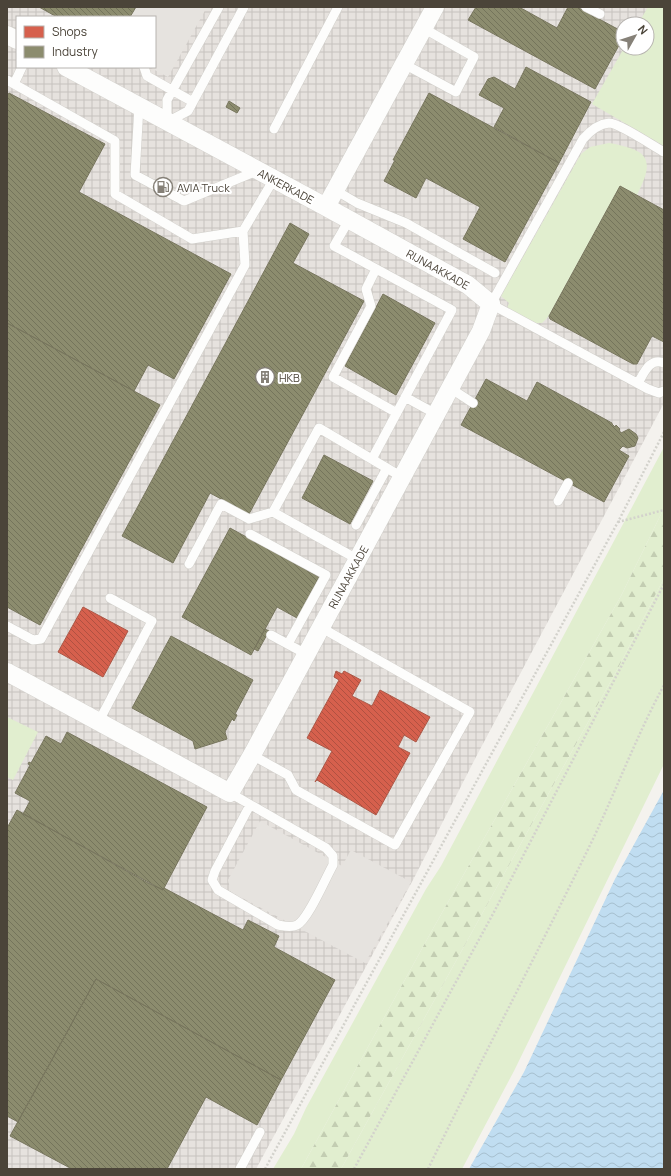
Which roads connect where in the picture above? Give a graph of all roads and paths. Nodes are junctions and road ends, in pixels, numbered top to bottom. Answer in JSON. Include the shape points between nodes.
{"nodes":[{"id":1,"x":220,"y":7,"type":"edge"},
{"id":2,"x":244,"y":7,"type":"edge"},
{"id":3,"x":338,"y":7,"type":"edge"},
{"id":4,"x":435,"y":7,"type":"edge"},
{"id":5,"x":586,"y":7,"type":"edge"},
{"id":6,"x":600,"y":14,"type":"dead end"},
{"id":7,"x":423,"y":28,"type":"junction"},
{"id":8,"x":7,"y":35,"type":"edge"},
{"id":9,"x":16,"y":40,"type":"edge"},
{"id":10,"x":404,"y":64,"type":"junction"},
{"id":11,"x":21,"y":68,"type":"edge"},
{"id":12,"x":68,"y":68,"type":"edge"},
{"id":13,"x":144,"y":68,"type":"edge"},
{"id":14,"x":10,"y":82,"type":"edge"},
{"id":15,"x":172,"y":90,"type":"junction"},
{"id":16,"x":193,"y":102,"type":"junction"},
{"id":17,"x":139,"y":106,"type":"junction"},
{"id":18,"x":167,"y":122,"type":"junction"},
{"id":19,"x":274,"y":129,"type":"dead end"},
{"id":20,"x":664,"y":152,"type":"edge"},
{"id":21,"x":257,"y":170,"type":"junction"},
{"id":22,"x":274,"y":180,"type":"junction"},
{"id":23,"x":335,"y":190,"type":"junction"},
{"id":24,"x":326,"y":208,"type":"junction"},
{"id":25,"x":349,"y":220,"type":"junction"},
{"id":26,"x":243,"y":231,"type":"junction"},
{"id":27,"x":376,"y":269,"type":"junction"},
{"id":28,"x":495,"y":273,"type":"dead end"},
{"id":29,"x":491,"y":304,"type":"junction"},
{"id":30,"x":664,"y":364,"type":"edge"},
{"id":31,"x":638,"y":383,"type":"junction"},
{"id":32,"x":450,"y":388,"type":"junction"},
{"id":33,"x":664,"y":391,"type":"edge"},
{"id":34,"x":405,"y":397,"type":"junction"},
{"id":35,"x":473,"y":403,"type":"dead end"},
{"id":36,"x":397,"y":413,"type":"junction"},
{"id":37,"x":436,"y":414,"type":"junction"},
{"id":38,"x":664,"y":432,"type":"edge"},
{"id":39,"x":372,"y":459,"type":"junction"},
{"id":40,"x":387,"y":468,"type":"junction"},
{"id":41,"x":402,"y":477,"type":"junction"},
{"id":42,"x":568,"y":483,"type":"dead end"},
{"id":43,"x":558,"y":501,"type":"dead end"},
{"id":44,"x":664,"y":510,"type":"edge"},
{"id":45,"x":273,"y":512,"type":"junction"},
{"id":46,"x":618,"y":522,"type":"junction"},
{"id":47,"x":356,"y":525,"type":"dead end"},
{"id":48,"x":250,"y":534,"type":"dead end"},
{"id":49,"x":357,"y":559,"type":"junction"},
{"id":50,"x":189,"y":564,"type":"dead end"},
{"id":51,"x":664,"y":584,"type":"edge"},
{"id":52,"x":110,"y":598,"type":"dead end"},
{"id":53,"x":7,"y":626,"type":"edge"},
{"id":54,"x":320,"y":627,"type":"junction"},
{"id":55,"x":271,"y":635,"type":"dead end"},
{"id":56,"x":288,"y":644,"type":"junction"},
{"id":57,"x":306,"y":654,"type":"junction"},
{"id":58,"x":7,"y":672,"type":"edge"},
{"id":59,"x":664,"y":685,"type":"edge"},
{"id":60,"x":99,"y":721,"type":"junction"},
{"id":61,"x":252,"y":755,"type":"junction"},
{"id":62,"x":230,"y":793,"type":"junction"},
{"id":63,"x":250,"y":805,"type":"junction"},
{"id":64,"x":260,"y":1132,"type":"dead end"},
{"id":65,"x":240,"y":1169,"type":"edge"},
{"id":66,"x":265,"y":1169,"type":"edge"},
{"id":67,"x":354,"y":1169,"type":"edge"},
{"id":68,"x":428,"y":1169,"type":"edge"}],
"edges":[{"from":1,"to":15,"type":"lane"},
{"from":2,"to":16,"type":"lane"},
{"from":3,"to":19,"type":"lane"},
{"from":4,"to":7,"type":"street","name":"ANKERKADE"},
{"from":5,"to":6,"type":"lane"},
{"from":7,"to":10,"type":"street","name":"ANKERKADE"},
{"from":7,"to":10,"type":"lane","via":[[474,57],[456,92]]},
{"from":8,"to":9,"type":"street"},
{"from":10,"to":23,"type":"street","name":"ANKERKADE"},
{"from":11,"to":14,"type":"lane"},
{"from":12,"to":17,"type":"street","name":"ANKERKADE"},
{"from":13,"to":15,"type":"lane","via":[[148,76]]},
{"from":14,"to":26,"type":"lane","via":[[115,141],[115,194],[192,240]]},
{"from":15,"to":16,"type":"lane"},
{"from":15,"to":18,"type":"lane","via":[[167,100]]},
{"from":16,"to":18,"type":"lane","via":[[188,111]]},
{"from":17,"to":18,"type":"street","name":"ANKERKADE"},
{"from":17,"to":21,"type":"lane","via":[[135,175],[184,201]]},
{"from":18,"to":21,"type":"street","name":"ANKERKADE"},
{"from":20,"to":29,"type":"lane","via":[[610,123],[592,129],[583,139]]},
{"from":21,"to":22,"type":"street","name":"ANKERKADE"},
{"from":22,"to":24,"type":"street","name":"ANKERKADE"},
{"from":22,"to":26,"type":"lane"},
{"from":23,"to":24,"type":"street","name":"ANKERKADE"},
{"from":23,"to":28,"type":"lane","via":[[357,203],[406,223]]},
{"from":24,"to":25,"type":"street","name":"RIJNAAKKADE"},
{"from":25,"to":27,"type":"lane","via":[[334,246]]},
{"from":25,"to":29,"type":"street","name":"RIJNAAKKADE","via":[[468,285]]},
{"from":26,"to":53,"type":"lane","via":[[245,265],[41,639],[33,640]]},
{"from":27,"to":34,"type":"lane","via":[[452,310]]},
{"from":27,"to":36,"type":"lane","via":[[366,289],[371,306],[333,377]]},
{"from":29,"to":31,"type":"lane"},
{"from":29,"to":32,"type":"street","name":"RIJNAAKKADE","via":[[481,331]]},
{"from":30,"to":31,"type":"lane","via":[[659,361],[652,363],[646,368]]},
{"from":31,"to":33,"type":"lane","via":[[659,393]]},
{"from":32,"to":35,"type":"lane"},
{"from":32,"to":37,"type":"street","name":"RIJNAAKKADE"},
{"from":34,"to":36,"type":"lane"},
{"from":34,"to":37,"type":"lane"},
{"from":36,"to":39,"type":"lane"},
{"from":37,"to":41,"type":"street","name":"RIJNAAKKADE"},
{"from":38,"to":46,"type":"path"},
{"from":39,"to":40,"type":"lane"},
{"from":39,"to":45,"type":"lane","via":[[319,428]]},
{"from":40,"to":41,"type":"lane"},
{"from":40,"to":47,"type":"lane"},
{"from":41,"to":49,"type":"street","name":"RIJNAAKKADE"},
{"from":42,"to":43,"type":"lane"},
{"from":44,"to":46,"type":"path"},
{"from":45,"to":49,"type":"lane"},
{"from":45,"to":50,"type":"lane","via":[[249,518],[221,504]]},
{"from":46,"to":66,"type":"path"},
{"from":48,"to":56,"type":"lane","via":[[326,575]]},
{"from":49,"to":54,"type":"street","name":"RIJNAAKKADE"},
{"from":51,"to":67,"type":"path","via":[[494,912]]},
{"from":52,"to":60,"type":"lane","via":[[152,621]]},
{"from":54,"to":57,"type":"street","name":"RIJNAAKKADE"},
{"from":54,"to":61,"type":"lane","via":[[470,712],[395,846],[296,790],[288,775]]},
{"from":55,"to":56,"type":"lane"},
{"from":56,"to":57,"type":"lane"},
{"from":57,"to":61,"type":"street","name":"RIJNAAKKADE"},
{"from":58,"to":60,"type":"street"},
{"from":59,"to":68,"type":"path","via":[[589,845]]},
{"from":60,"to":62,"type":"street"},
{"from":61,"to":62,"type":"street","name":"RIJNAAKKADE"},
{"from":62,"to":63,"type":"lane"},
{"from":63,"to":63,"type":"lane","via":[[212,880],[218,890],[278,925],[296,926],[305,918],[333,864],[333,856],[326,848]]},
{"from":64,"to":65,"type":"lane"}]}
